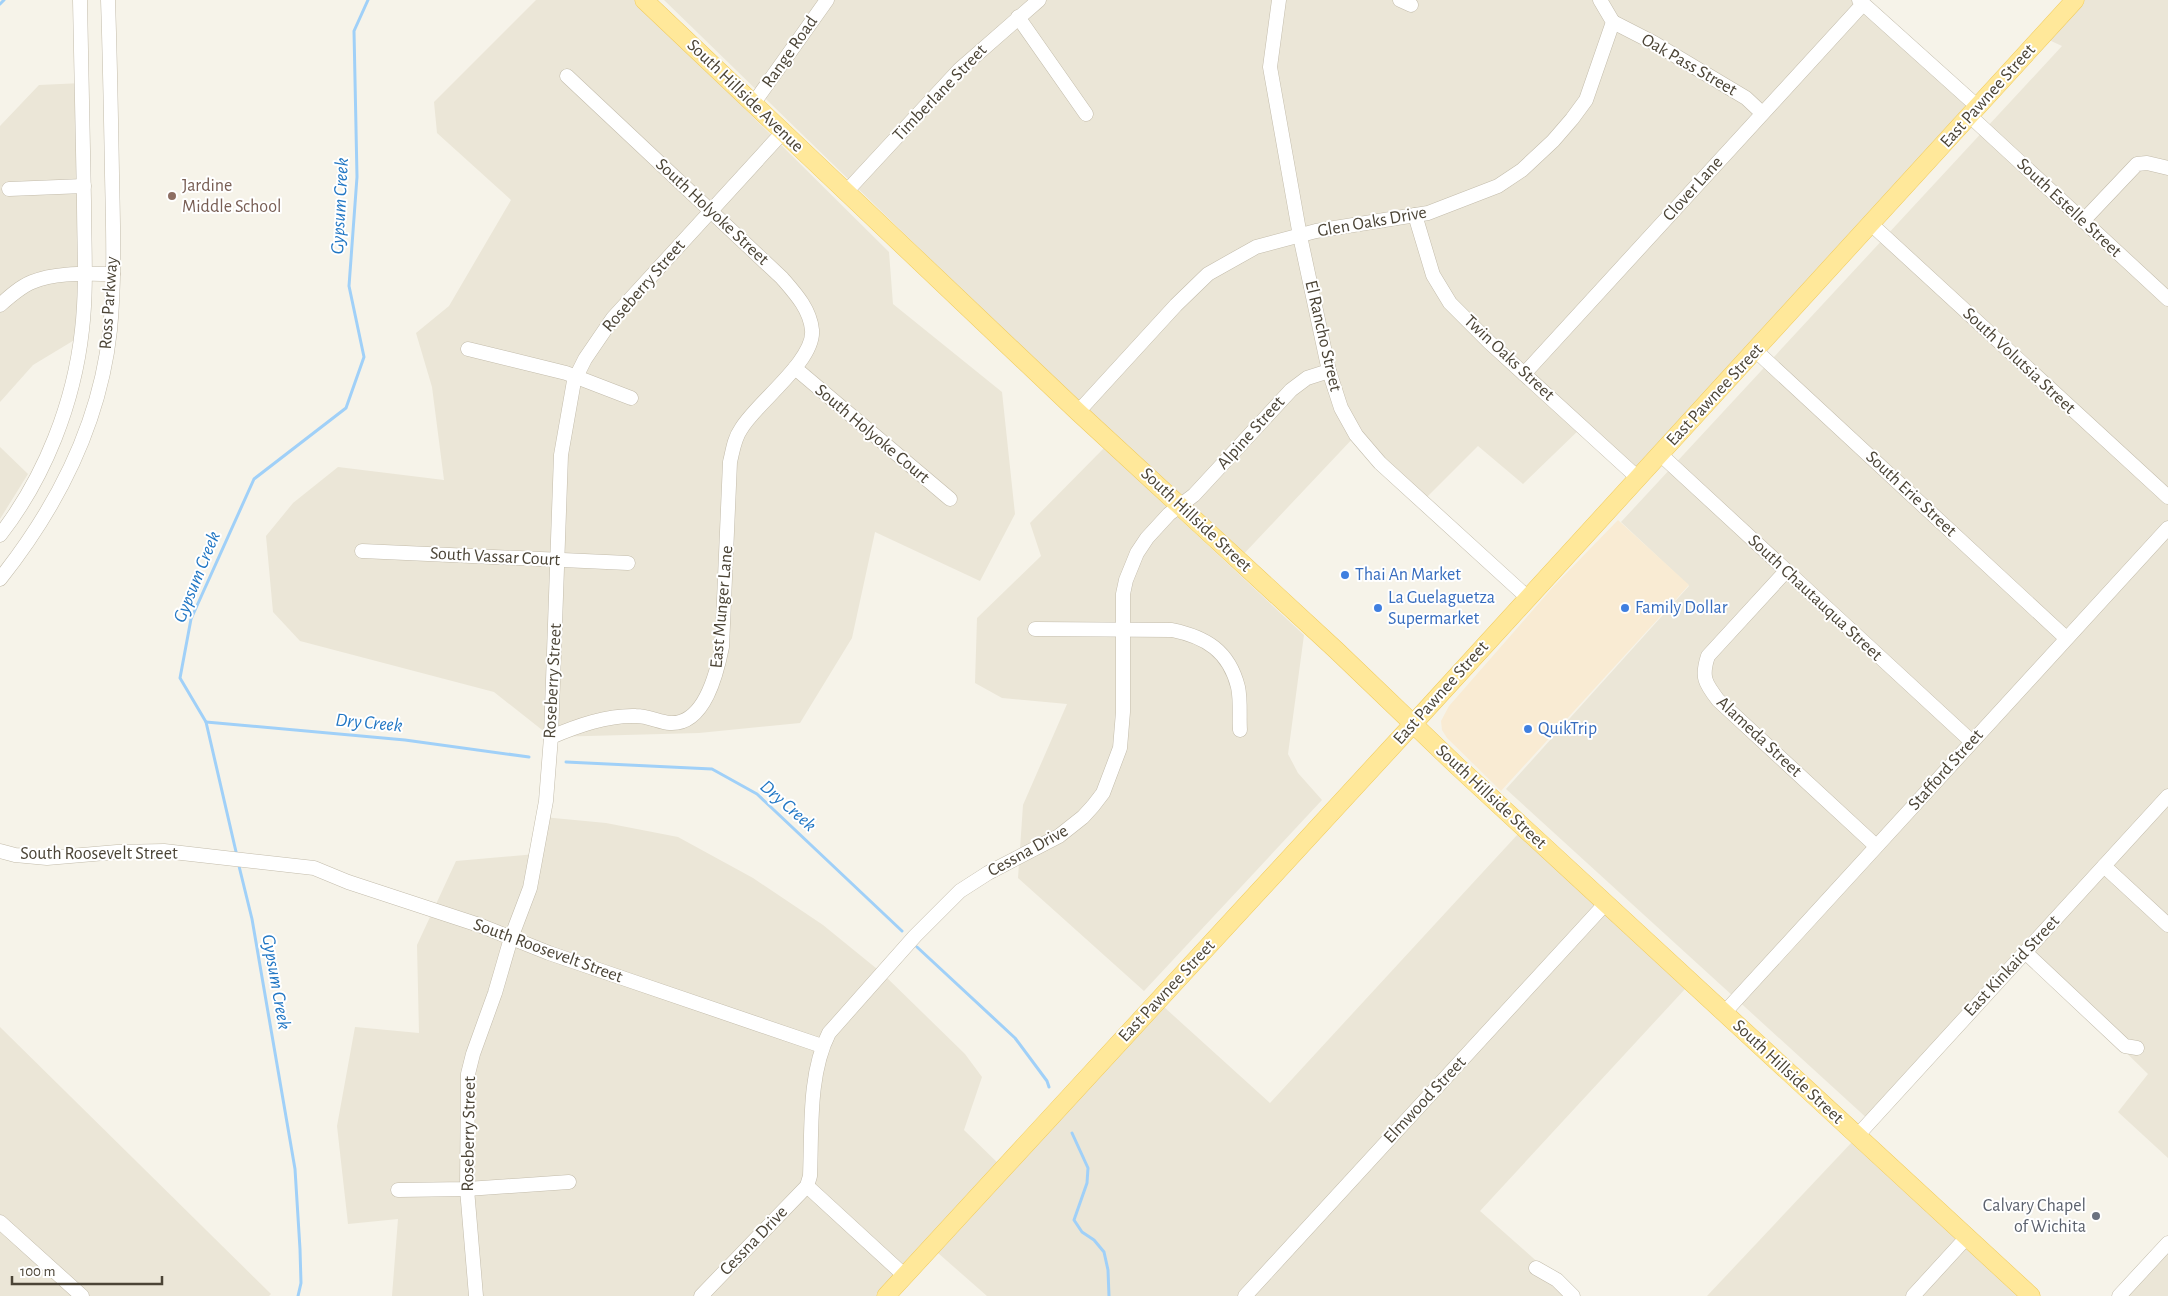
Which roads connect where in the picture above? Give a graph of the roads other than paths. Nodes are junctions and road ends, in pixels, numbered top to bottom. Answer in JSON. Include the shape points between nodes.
{"nodes":[{"id":1,"x":80,"y":0,"type":"edge"},
{"id":2,"x":108,"y":0,"type":"edge"},
{"id":3,"x":644,"y":0,"type":"edge"},
{"id":4,"x":827,"y":0,"type":"edge"},
{"id":5,"x":1039,"y":0,"type":"edge"},
{"id":6,"x":1278,"y":0,"type":"edge"},
{"id":7,"x":1600,"y":0,"type":"edge"},
{"id":8,"x":2075,"y":0,"type":"edge"},
{"id":9,"x":1861,"y":2,"type":"edge"},
{"id":10,"x":1018,"y":17,"type":"junction"},
{"id":11,"x":1613,"y":22,"type":"junction"},
{"id":12,"x":567,"y":76,"type":"dead end"},
{"id":13,"x":753,"y":104,"type":"junction"},
{"id":14,"x":1974,"y":111,"type":"junction"},
{"id":15,"x":1086,"y":114,"type":"dead end"},
{"id":16,"x":1762,"y":114,"type":"junction"},
{"id":17,"x":783,"y":132,"type":"junction"},
{"id":18,"x":2168,"y":168,"type":"edge"},
{"id":19,"x":84,"y":186,"type":"junction"},
{"id":20,"x":9,"y":189,"type":"dead end"},
{"id":21,"x":846,"y":192,"type":"junction"},
{"id":22,"x":710,"y":211,"type":"junction"},
{"id":23,"x":1415,"y":215,"type":"junction"},
{"id":24,"x":2083,"y":221,"type":"junction"},
{"id":25,"x":1871,"y":224,"type":"junction"},
{"id":26,"x":1300,"y":236,"type":"junction"},
{"id":27,"x":85,"y":274,"type":"junction"},
{"id":28,"x":113,"y":274,"type":"junction"},
{"id":29,"x":2168,"y":299,"type":"edge"},
{"id":30,"x":0,"y":305,"type":"edge"},
{"id":31,"x":468,"y":349,"type":"dead end"},
{"id":32,"x":1756,"y":350,"type":"junction"},
{"id":33,"x":795,"y":368,"type":"junction"},
{"id":34,"x":1329,"y":371,"type":"junction"},
{"id":35,"x":1524,"y":374,"type":"junction"},
{"id":36,"x":576,"y":377,"type":"junction"},
{"id":37,"x":631,"y":398,"type":"dead end"},
{"id":38,"x":1078,"y":412,"type":"junction"},
{"id":39,"x":1660,"y":454,"type":"junction"},
{"id":40,"x":1638,"y":478,"type":"junction"},
{"id":41,"x":2168,"y":497,"type":"edge"},
{"id":42,"x":950,"y":499,"type":"dead end"},
{"id":43,"x":1181,"y":506,"type":"junction"},
{"id":44,"x":2168,"y":528,"type":"edge"},
{"id":45,"x":0,"y":536,"type":"edge"},
{"id":46,"x":362,"y":551,"type":"dead end"},
{"id":47,"x":558,"y":560,"type":"junction"},
{"id":48,"x":628,"y":563,"type":"dead end"},
{"id":49,"x":1786,"y":571,"type":"junction"},
{"id":50,"x":0,"y":579,"type":"edge"},
{"id":51,"x":1527,"y":598,"type":"junction"},
{"id":52,"x":1035,"y":629,"type":"dead end"},
{"id":53,"x":1123,"y":630,"type":"junction"},
{"id":54,"x":2066,"y":638,"type":"junction"},
{"id":55,"x":1414,"y":724,"type":"junction"},
{"id":56,"x":1240,"y":730,"type":"dead end"},
{"id":57,"x":551,"y":737,"type":"junction"},
{"id":58,"x":1971,"y":742,"type":"junction"},
{"id":59,"x":2168,"y":796,"type":"edge"},
{"id":60,"x":1876,"y":846,"type":"junction"},
{"id":61,"x":0,"y":851,"type":"edge"},
{"id":62,"x":2104,"y":866,"type":"junction"},
{"id":63,"x":1606,"y":904,"type":"junction"},
{"id":64,"x":2168,"y":925,"type":"edge"},
{"id":65,"x":511,"y":938,"type":"junction"},
{"id":66,"x":2025,"y":952,"type":"junction"},
{"id":67,"x":1724,"y":1013,"type":"junction"},
{"id":68,"x":822,"y":1046,"type":"junction"},
{"id":69,"x":2136,"y":1048,"type":"dead end"},
{"id":70,"x":1857,"y":1136,"type":"junction"},
{"id":71,"x":569,"y":1182,"type":"dead end"},
{"id":72,"x":807,"y":1186,"type":"junction"},
{"id":73,"x":467,"y":1189,"type":"junction"},
{"id":74,"x":398,"y":1190,"type":"dead end"},
{"id":75,"x":0,"y":1222,"type":"edge"},
{"id":76,"x":1967,"y":1237,"type":"junction"},
{"id":77,"x":2168,"y":1243,"type":"edge"},
{"id":78,"x":1536,"y":1268,"type":"dead end"},
{"id":79,"x":904,"y":1276,"type":"junction"},
{"id":80,"x":82,"y":1296,"type":"edge"},
{"id":81,"x":476,"y":1296,"type":"edge"},
{"id":82,"x":701,"y":1296,"type":"edge"},
{"id":83,"x":886,"y":1296,"type":"edge"},
{"id":84,"x":1245,"y":1296,"type":"edge"},
{"id":85,"x":1573,"y":1296,"type":"edge"},
{"id":86,"x":1913,"y":1296,"type":"edge"},
{"id":87,"x":2031,"y":1296,"type":"edge"},
{"id":88,"x":2119,"y":1296,"type":"edge"}],
"edges":[{"from":1,"to":19,"type":"street","name":"Ross Parkway"},
{"from":2,"to":28,"type":"street","name":"Ross Parkway"},
{"from":3,"to":13,"type":"main road","name":"South Hillside Avenue"},
{"from":4,"to":13,"type":"street","name":"Range Road"},
{"from":5,"to":10,"type":"street","name":"Timberlane Street"},
{"from":6,"to":26,"type":"street","name":"El Rancho Street","via":[[1270,67]]},
{"from":7,"to":11,"type":"street"},
{"from":8,"to":14,"type":"main road","name":"East Pawnee Street"},
{"from":9,"to":14,"type":"street","name":"South Estelle Street"},
{"from":9,"to":16,"type":"street","name":"Clover Lane"},
{"from":10,"to":15,"type":"street"},
{"from":10,"to":21,"type":"street","name":"Timberlane Street","via":[[959,70]]},
{"from":11,"to":16,"type":"street","name":"Oak Pass Street","via":[[1746,98]]},
{"from":11,"to":23,"type":"street","name":"Glen Oaks Drive","via":[[1586,100],[1553,141],[1522,170],[1498,186]]},
{"from":12,"to":22,"type":"street","name":"South Holyoke Street"},
{"from":13,"to":17,"type":"main road","name":"South Hillside Avenue"},
{"from":14,"to":24,"type":"street","name":"South Estelle Street"},
{"from":14,"to":25,"type":"main road","name":"East Pawnee Street"},
{"from":16,"to":35,"type":"street","name":"Clover Lane"},
{"from":17,"to":21,"type":"main road","name":"South Hillside Avenue"},
{"from":17,"to":22,"type":"street","name":"Roseberry Street"},
{"from":18,"to":24,"type":"street","via":[[2138,164]]},
{"from":19,"to":20,"type":"street"},
{"from":19,"to":27,"type":"street","name":"Ross Parkway"},
{"from":21,"to":38,"type":"main road","name":"South Hillside Street"},
{"from":22,"to":33,"type":"street","name":"South Holyoke Street","via":[[801,300],[812,332],[803,358]]},
{"from":22,"to":36,"type":"street","name":"Roseberry Street","via":[[613,318]]},
{"from":23,"to":26,"type":"street","name":"Glen Oaks Drive"},
{"from":23,"to":35,"type":"street","name":"Twin Oaks Street","via":[[1440,289],[1450,303]]},
{"from":24,"to":29,"type":"street","name":"South Estelle Street"},
{"from":25,"to":32,"type":"main road","name":"East Pawnee Street"},
{"from":25,"to":41,"type":"street","name":"South Volutsia Street"},
{"from":26,"to":34,"type":"street","name":"El Rancho Street"},
{"from":26,"to":38,"type":"street","name":"Glen Oaks Drive","via":[[1256,248],[1208,274]]},
{"from":27,"to":28,"type":"street"},
{"from":27,"to":30,"type":"street","via":[[54,276],[32,282]]},
{"from":27,"to":45,"type":"street","name":"Ross Parkway","via":[[78,354],[63,413],[39,475]]},
{"from":28,"to":50,"type":"street","name":"Ross Parkway","via":[[105,359],[86,434],[45,518]]},
{"from":31,"to":36,"type":"street"},
{"from":32,"to":39,"type":"main road","name":"East Pawnee Street"},
{"from":32,"to":54,"type":"street","name":"South Erie Street"},
{"from":33,"to":42,"type":"street","name":"South Holyoke Court"},
{"from":33,"to":57,"type":"street","name":"East Munger Lane","via":[[760,405],[734,440],[730,462],[722,647],[716,676],[704,702],[692,717],[672,723],[637,716],[602,720]]},
{"from":34,"to":43,"type":"street","name":"Alpine Street","via":[[1307,378],[1290,390],[1202,488]]},
{"from":34,"to":51,"type":"street","name":"El Rancho Street","via":[[1341,408],[1352,428],[1380,463]]},
{"from":35,"to":40,"type":"street","name":"Twin Oaks Street"},
{"from":36,"to":37,"type":"street"},
{"from":36,"to":47,"type":"street","name":"Roseberry Street","via":[[562,455]]},
{"from":38,"to":43,"type":"main road","name":"South Hillside Street"},
{"from":39,"to":40,"type":"main road","name":"East Pawnee Street"},
{"from":39,"to":49,"type":"street","name":"South Chautauqua Street"},
{"from":40,"to":51,"type":"main road","name":"East Pawnee Street"},
{"from":43,"to":53,"type":"street","name":"Cessna Drive","via":[[1169,514],[1137,553],[1125,587]]},
{"from":43,"to":55,"type":"main road","name":"South Hillside Street"},
{"from":44,"to":54,"type":"street","name":"Stafford Street"},
{"from":46,"to":47,"type":"street","name":"South Vassar Court"},
{"from":47,"to":48,"type":"street","name":"South Vassar Court"},
{"from":47,"to":57,"type":"street","name":"Roseberry Street"},
{"from":49,"to":58,"type":"street","name":"South Chautauqua Street"},
{"from":49,"to":60,"type":"street","name":"Alameda Street","via":[[1708,656],[1705,680],[1718,700]]},
{"from":51,"to":55,"type":"main road","name":"East Pawnee Street"},
{"from":52,"to":53,"type":"street"},
{"from":53,"to":56,"type":"street","via":[[1172,630],[1193,634],[1210,644],[1226,661],[1238,688]]},
{"from":53,"to":68,"type":"street","name":"Cessna Drive","via":[[1120,748],[1106,786],[1093,806],[1059,836],[988,873],[947,902],[851,1007]]},
{"from":54,"to":58,"type":"street","name":"Stafford Street"},
{"from":55,"to":63,"type":"main road","name":"South Hillside Street"},
{"from":55,"to":79,"type":"main road","name":"East Pawnee Street"},
{"from":57,"to":65,"type":"street","name":"Roseberry Street","via":[[546,801],[530,888]]},
{"from":58,"to":60,"type":"street","name":"Stafford Street"},
{"from":59,"to":62,"type":"street","name":"East Kinkaid Street"},
{"from":60,"to":67,"type":"street","name":"Stafford Street"},
{"from":61,"to":65,"type":"street","name":"South Roosevelt Street","via":[[47,858],[154,851],[314,868]]},
{"from":62,"to":64,"type":"street"},
{"from":62,"to":66,"type":"street","name":"East Kinkaid Street"},
{"from":63,"to":67,"type":"main road","name":"South Hillside Street"},
{"from":63,"to":84,"type":"street","name":"Elmwood Street"},
{"from":65,"to":68,"type":"street","name":"South Roosevelt Street"},
{"from":65,"to":73,"type":"street","name":"Roseberry Street","via":[[468,1074]]},
{"from":66,"to":69,"type":"street","via":[[2125,1046]]},
{"from":66,"to":70,"type":"street","name":"East Kinkaid Street"},
{"from":67,"to":70,"type":"main road","name":"South Hillside Street"},
{"from":68,"to":72,"type":"street","via":[[816,1069]]},
{"from":70,"to":76,"type":"main road","name":"South Hillside Street"},
{"from":71,"to":73,"type":"street"},
{"from":72,"to":79,"type":"street"},
{"from":72,"to":82,"type":"street","name":"Cessna Drive"},
{"from":73,"to":74,"type":"street"},
{"from":73,"to":81,"type":"street","name":"Roseberry Street"},
{"from":75,"to":80,"type":"street"},
{"from":76,"to":86,"type":"street"},
{"from":76,"to":87,"type":"main road","name":"South Hillside Street"},
{"from":77,"to":88,"type":"street"},
{"from":78,"to":85,"type":"street","via":[[1557,1280]]},
{"from":79,"to":83,"type":"main road","name":"East Pawnee Street"}]}
